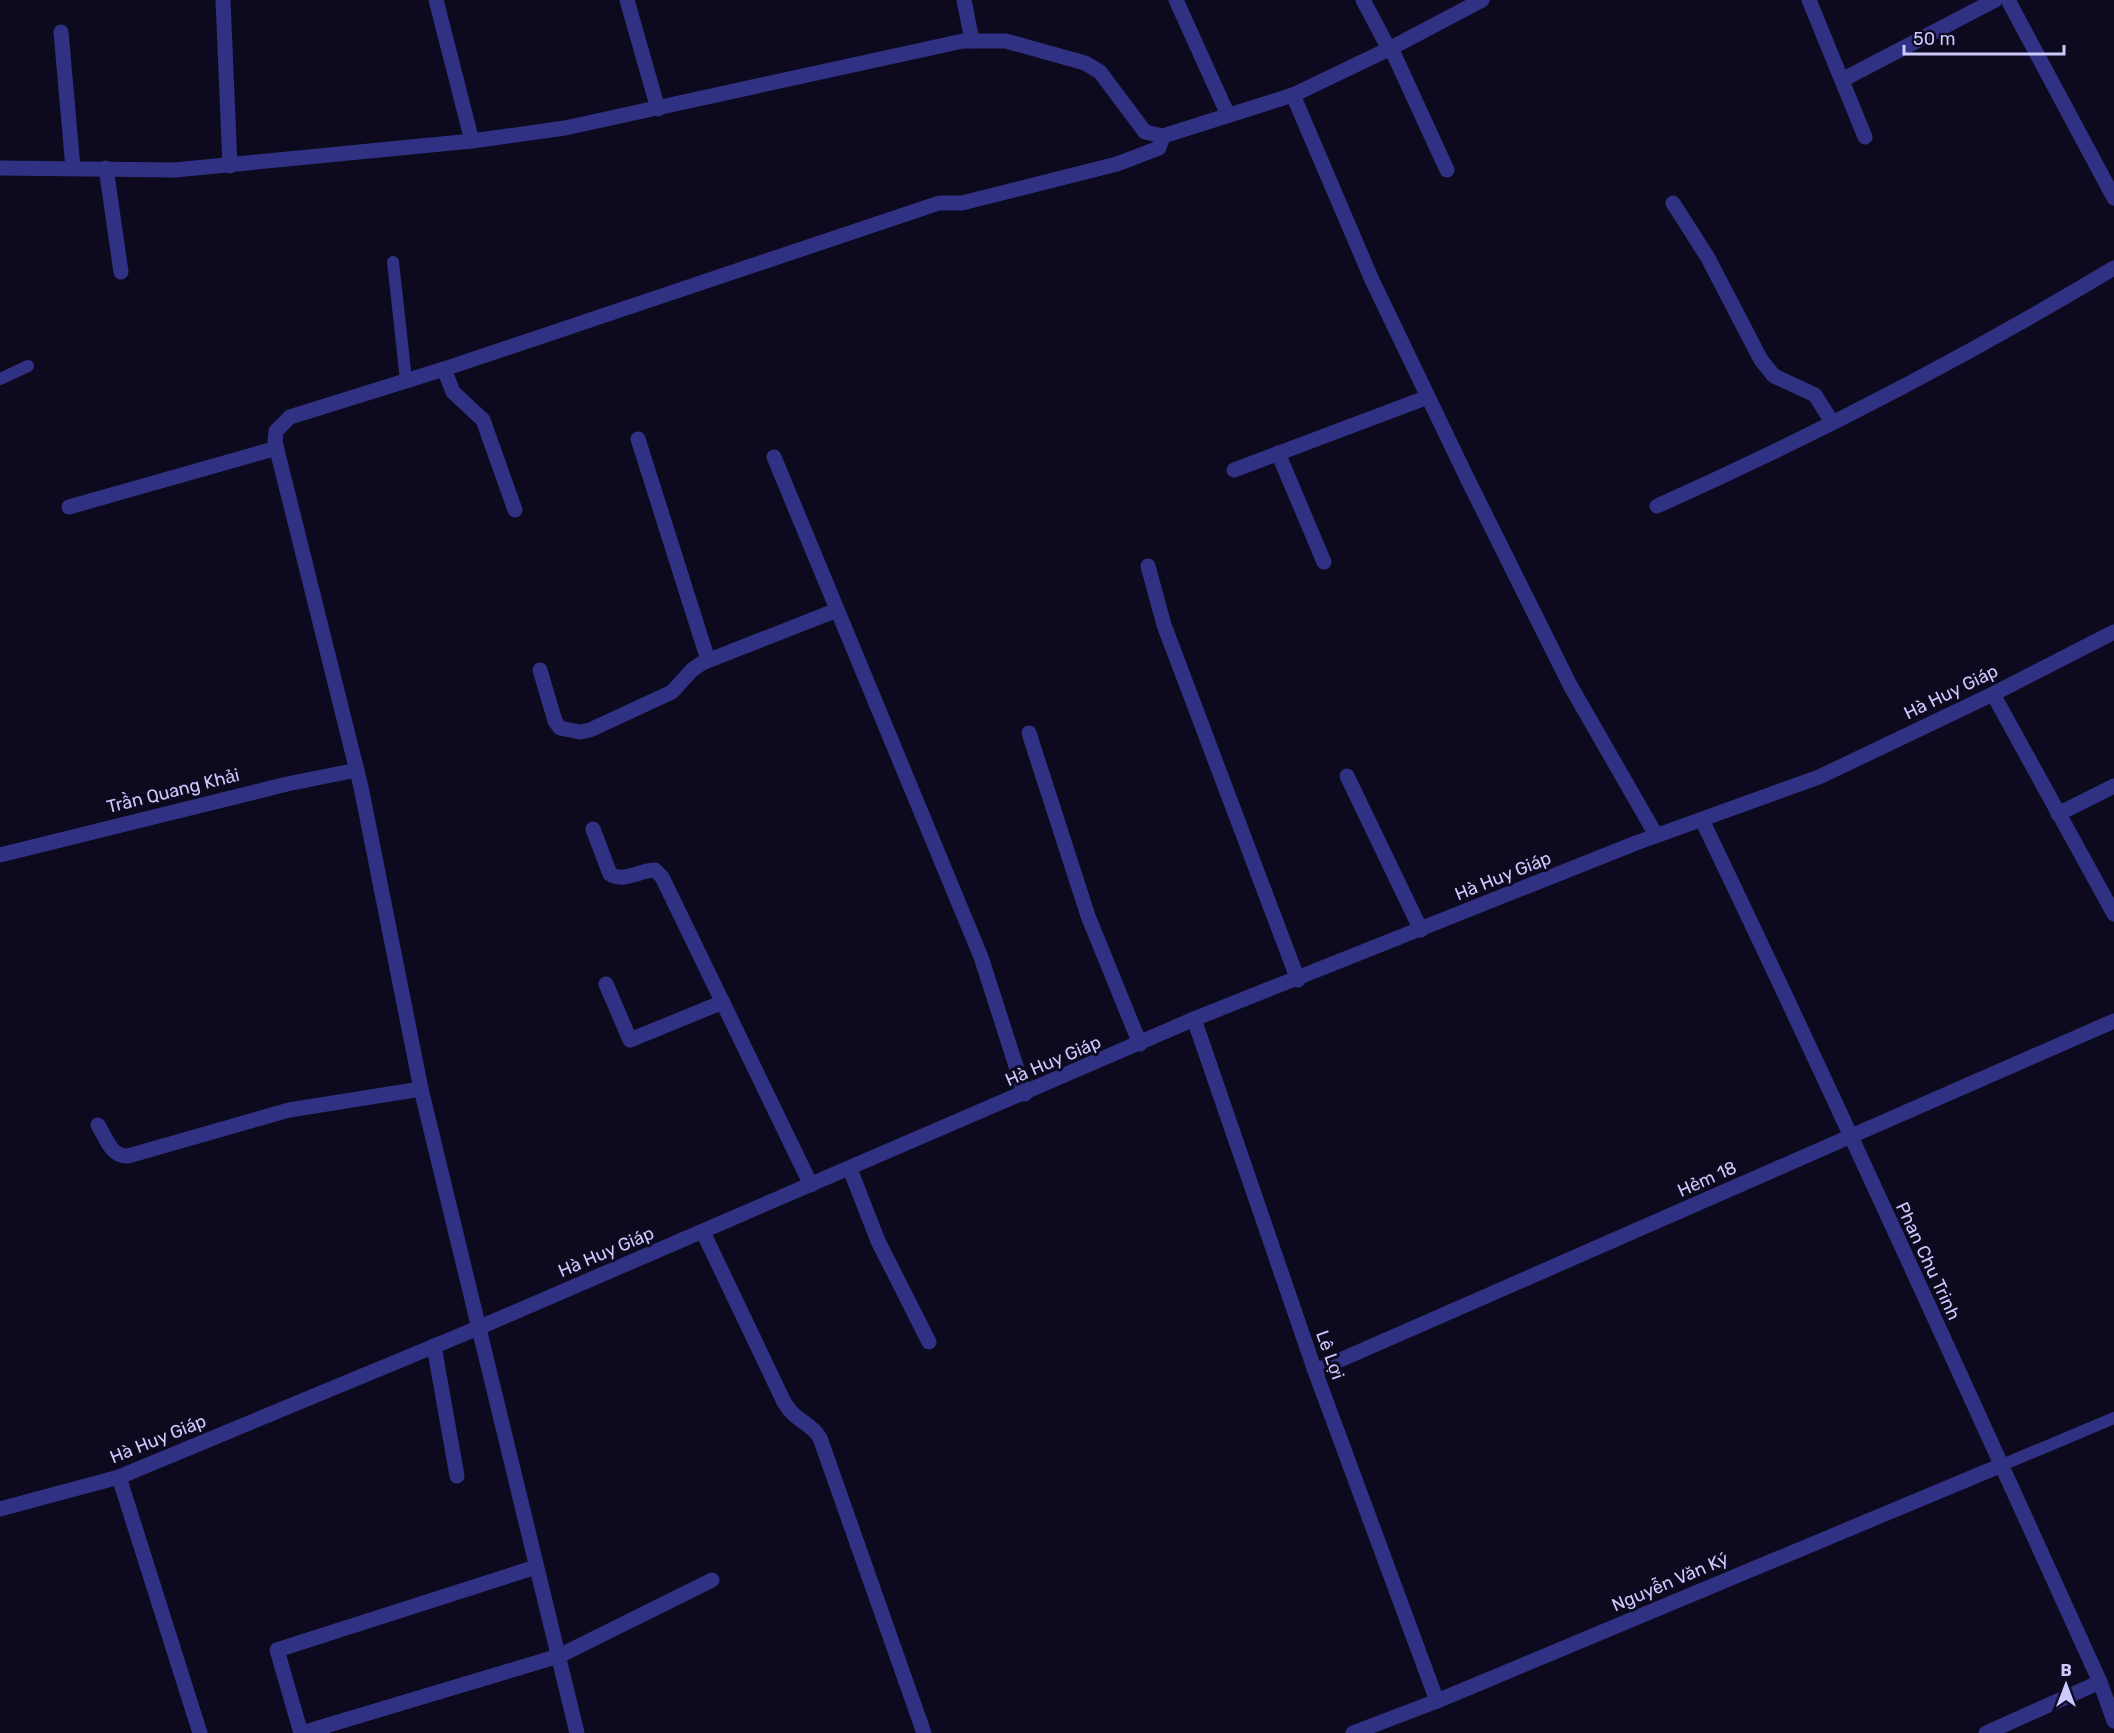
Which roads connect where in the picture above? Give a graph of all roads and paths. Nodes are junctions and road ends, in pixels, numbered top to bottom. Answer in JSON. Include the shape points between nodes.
{"nodes":[{"id":1,"x":223,"y":0,"type":"edge"},
{"id":2,"x":436,"y":0,"type":"edge"},
{"id":3,"x":627,"y":0,"type":"edge"},
{"id":4,"x":964,"y":0,"type":"edge"},
{"id":5,"x":1176,"y":0,"type":"edge"},
{"id":6,"x":1363,"y":0,"type":"edge"},
{"id":7,"x":1482,"y":0,"type":"edge"},
{"id":8,"x":1809,"y":0,"type":"edge"},
{"id":9,"x":1995,"y":0,"type":"edge"},
{"id":10,"x":2008,"y":0,"type":"edge"},
{"id":11,"x":61,"y":32,"type":"dead end"},
{"id":12,"x":972,"y":41,"type":"junction"},
{"id":13,"x":1390,"y":48,"type":"junction"},
{"id":14,"x":1842,"y":80,"type":"junction"},
{"id":15,"x":1293,"y":95,"type":"junction"},
{"id":16,"x":658,"y":109,"type":"junction"},
{"id":17,"x":1228,"y":115,"type":"junction"},
{"id":18,"x":1164,"y":136,"type":"junction"},
{"id":19,"x":1865,"y":137,"type":"dead end"},
{"id":20,"x":472,"y":141,"type":"junction"},
{"id":21,"x":230,"y":166,"type":"junction"},
{"id":22,"x":0,"y":168,"type":"edge"},
{"id":23,"x":73,"y":168,"type":"junction"},
{"id":24,"x":106,"y":168,"type":"junction"},
{"id":25,"x":1447,"y":170,"type":"dead end"},
{"id":26,"x":2114,"y":198,"type":"edge"},
{"id":27,"x":1673,"y":203,"type":"dead end"},
{"id":28,"x":393,"y":262,"type":"dead end"},
{"id":29,"x":2114,"y":268,"type":"edge"},
{"id":30,"x":121,"y":272,"type":"dead end"},
{"id":31,"x":28,"y":366,"type":"dead end"},
{"id":32,"x":444,"y":369,"type":"junction"},
{"id":33,"x":0,"y":379,"type":"edge"},
{"id":34,"x":406,"y":380,"type":"junction"},
{"id":35,"x":1428,"y":397,"type":"junction"},
{"id":36,"x":1832,"y":422,"type":"junction"},
{"id":37,"x":638,"y":439,"type":"dead end"},
{"id":38,"x":277,"y":448,"type":"junction"},
{"id":39,"x":1278,"y":453,"type":"junction"},
{"id":40,"x":774,"y":457,"type":"dead end"},
{"id":41,"x":1234,"y":471,"type":"dead end"},
{"id":42,"x":1657,"y":506,"type":"dead end"},
{"id":43,"x":69,"y":507,"type":"dead end"},
{"id":44,"x":515,"y":510,"type":"dead end"},
{"id":45,"x":1324,"y":561,"type":"dead end"},
{"id":46,"x":1148,"y":566,"type":"dead end"},
{"id":47,"x":837,"y":610,"type":"junction"},
{"id":48,"x":2114,"y":632,"type":"edge"},
{"id":49,"x":708,"y":660,"type":"junction"},
{"id":50,"x":540,"y":670,"type":"dead end"},
{"id":51,"x":1993,"y":694,"type":"junction"},
{"id":52,"x":1029,"y":733,"type":"dead end"},
{"id":53,"x":357,"y":770,"type":"junction"},
{"id":54,"x":1347,"y":776,"type":"dead end"},
{"id":55,"x":2114,"y":786,"type":"edge"},
{"id":56,"x":2058,"y":814,"type":"junction"},
{"id":57,"x":1702,"y":820,"type":"junction"},
{"id":58,"x":593,"y":829,"type":"dead end"},
{"id":59,"x":1656,"y":835,"type":"junction"},
{"id":60,"x":0,"y":855,"type":"edge"},
{"id":61,"x":2114,"y":914,"type":"edge"},
{"id":62,"x":1421,"y":930,"type":"junction"},
{"id":63,"x":1298,"y":980,"type":"junction"},
{"id":64,"x":606,"y":984,"type":"dead end"},
{"id":65,"x":723,"y":1002,"type":"junction"},
{"id":66,"x":1194,"y":1019,"type":"junction"},
{"id":67,"x":2114,"y":1021,"type":"edge"},
{"id":68,"x":1140,"y":1044,"type":"junction"},
{"id":69,"x":421,"y":1089,"type":"junction"},
{"id":70,"x":1026,"y":1094,"type":"junction"},
{"id":71,"x":98,"y":1125,"type":"dead end"},
{"id":72,"x":1851,"y":1136,"type":"junction"},
{"id":73,"x":850,"y":1169,"type":"junction"},
{"id":74,"x":811,"y":1185,"type":"junction"},
{"id":75,"x":703,"y":1232,"type":"junction"},
{"id":76,"x":478,"y":1328,"type":"junction"},
{"id":77,"x":929,"y":1342,"type":"dead end"},
{"id":78,"x":434,"y":1346,"type":"junction"},
{"id":79,"x":1315,"y":1371,"type":"junction"},
{"id":80,"x":2114,"y":1418,"type":"edge"},
{"id":81,"x":2002,"y":1465,"type":"junction"},
{"id":82,"x":457,"y":1476,"type":"dead end"},
{"id":83,"x":119,"y":1477,"type":"junction"},
{"id":84,"x":0,"y":1509,"type":"edge"},
{"id":85,"x":536,"y":1567,"type":"junction"},
{"id":86,"x":712,"y":1580,"type":"dead end"},
{"id":87,"x":559,"y":1656,"type":"junction"},
{"id":88,"x":2100,"y":1682,"type":"junction"},
{"id":89,"x":1437,"y":1701,"type":"junction"},
{"id":90,"x":2114,"y":1721,"type":"edge"},
{"id":91,"x":200,"y":1733,"type":"edge"},
{"id":92,"x":302,"y":1733,"type":"edge"},
{"id":93,"x":577,"y":1733,"type":"edge"},
{"id":94,"x":924,"y":1733,"type":"edge"},
{"id":95,"x":1353,"y":1733,"type":"edge"},
{"id":96,"x":1986,"y":1733,"type":"edge"}],
"edges":[{"from":1,"to":21,"type":"street"},
{"from":2,"to":20,"type":"street"},
{"from":3,"to":16,"type":"street"},
{"from":4,"to":12,"type":"street"},
{"from":5,"to":17,"type":"street"},
{"from":6,"to":13,"type":"street"},
{"from":7,"to":13,"type":"street"},
{"from":8,"to":14,"type":"street"},
{"from":9,"to":14,"type":"street"},
{"from":10,"to":26,"type":"street"},
{"from":11,"to":23,"type":"street"},
{"from":12,"to":16,"type":"street"},
{"from":12,"to":18,"type":"street","via":[[1006,41],[1085,63],[1100,72],[1144,132]]},
{"from":13,"to":15,"type":"street"},
{"from":13,"to":25,"type":"street"},
{"from":14,"to":19,"type":"street"},
{"from":15,"to":17,"type":"street"},
{"from":15,"to":35,"type":"street","via":[[1372,280]]},
{"from":16,"to":20,"type":"street"},
{"from":17,"to":18,"type":"street"},
{"from":18,"to":32,"type":"street","via":[[1159,148],[1117,164],[962,203],[939,203]]},
{"from":20,"to":21,"type":"street","via":[[315,154]]},
{"from":21,"to":24,"type":"street","via":[[176,170]]},
{"from":22,"to":23,"type":"street"},
{"from":23,"to":24,"type":"street"},
{"from":24,"to":30,"type":"street"},
{"from":27,"to":36,"type":"street","via":[[1708,258],[1761,360],[1774,376],[1815,395]]},
{"from":28,"to":34,"type":"lane"},
{"from":29,"to":36,"type":"street","via":[[2004,334]]},
{"from":31,"to":33,"type":"lane"},
{"from":32,"to":34,"type":"street"},
{"from":32,"to":44,"type":"street","via":[[453,392],[483,420]]},
{"from":34,"to":38,"type":"street","via":[[290,417],[276,431]]},
{"from":35,"to":39,"type":"street"},
{"from":35,"to":59,"type":"street","via":[[1570,685]]},
{"from":36,"to":42,"type":"street"},
{"from":37,"to":49,"type":"street"},
{"from":38,"to":43,"type":"street"},
{"from":38,"to":53,"type":"street"},
{"from":39,"to":41,"type":"street"},
{"from":39,"to":45,"type":"street"},
{"from":40,"to":47,"type":"street"},
{"from":46,"to":63,"type":"street","via":[[1164,625]]},
{"from":47,"to":49,"type":"street"},
{"from":47,"to":70,"type":"street","via":[[981,957]]},
{"from":48,"to":51,"type":"street","name":"Hà Huy Giáp"},
{"from":49,"to":50,"type":"street","via":[[658,700],[580,732],[560,728],[555,721]]},
{"from":51,"to":56,"type":"street"},
{"from":51,"to":57,"type":"street","name":"Hà Huy Giáp","via":[[1819,777]]},
{"from":52,"to":68,"type":"street","via":[[1088,916]]},
{"from":53,"to":60,"type":"street","name":"Trần Quang Khải"},
{"from":53,"to":69,"type":"street"},
{"from":54,"to":62,"type":"street"},
{"from":55,"to":56,"type":"street"},
{"from":56,"to":61,"type":"street"},
{"from":57,"to":59,"type":"street","name":"Hà Huy Giáp"},
{"from":57,"to":72,"type":"street","name":"Phan Chu Trinh"},
{"from":58,"to":65,"type":"street","via":[[610,874],[623,878],[655,870],[662,878]]},
{"from":59,"to":62,"type":"street","name":"Hà Huy Giáp"},
{"from":62,"to":63,"type":"street","name":"Hà Huy Giáp"},
{"from":63,"to":66,"type":"street","name":"Hà Huy Giáp"},
{"from":64,"to":65,"type":"street","via":[[630,1040]]},
{"from":65,"to":74,"type":"street"},
{"from":66,"to":68,"type":"street","name":"Hà Huy Giáp"},
{"from":66,"to":79,"type":"street","name":"Lê Lợi"},
{"from":67,"to":72,"type":"street","name":"Hẻm 18"},
{"from":68,"to":70,"type":"street","name":"Hà Huy Giáp"},
{"from":69,"to":71,"type":"street","via":[[289,1110],[120,1157]]},
{"from":69,"to":76,"type":"street"},
{"from":70,"to":73,"type":"street","name":"Hà Huy Giáp"},
{"from":72,"to":79,"type":"street","name":"Hẻm 18"},
{"from":72,"to":81,"type":"street","name":"Phan Chu Trinh"},
{"from":73,"to":74,"type":"street","name":"Hà Huy Giáp"},
{"from":73,"to":77,"type":"street","via":[[878,1241]]},
{"from":74,"to":75,"type":"street","name":"Hà Huy Giáp"},
{"from":75,"to":76,"type":"street","name":"Hà Huy Giáp"},
{"from":75,"to":94,"type":"street","via":[[784,1402],[793,1417],[814,1427],[820,1437]]},
{"from":76,"to":78,"type":"street","name":"Hà Huy Giáp"},
{"from":76,"to":85,"type":"street"},
{"from":78,"to":82,"type":"street"},
{"from":78,"to":83,"type":"street","name":"Hà Huy Giáp"},
{"from":79,"to":89,"type":"street","name":"Lê Lợi"},
{"from":80,"to":81,"type":"lane"},
{"from":81,"to":88,"type":"street","name":"Phan Chu Trinh"},
{"from":81,"to":89,"type":"street","name":"Nguyễn Văn Ký"},
{"from":83,"to":84,"type":"street","name":"Hà Huy Giáp"},
{"from":83,"to":91,"type":"street"},
{"from":85,"to":87,"type":"street"},
{"from":85,"to":92,"type":"street","via":[[277,1650]]},
{"from":86,"to":87,"type":"street"},
{"from":87,"to":92,"type":"street"},
{"from":87,"to":93,"type":"street"},
{"from":88,"to":90,"type":"street","name":"Phan Chu Trinh"},
{"from":88,"to":96,"type":"street"},
{"from":89,"to":95,"type":"street","name":"Nguyễn Văn Ký"}]}
